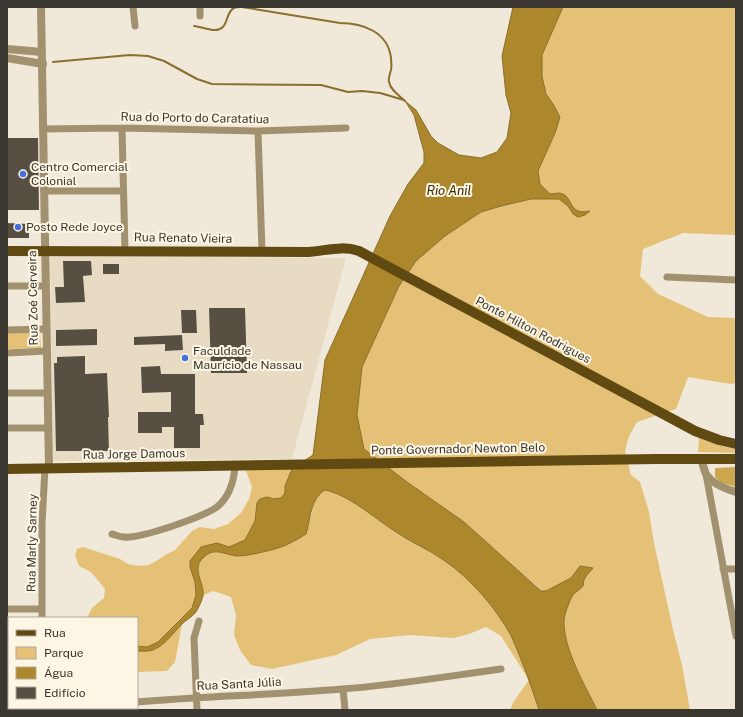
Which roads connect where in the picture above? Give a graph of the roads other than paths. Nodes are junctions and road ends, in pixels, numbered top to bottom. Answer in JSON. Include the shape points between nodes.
{"nodes":[{"id":1,"x":41,"y":7,"type":"edge"},
{"id":2,"x":133,"y":7,"type":"edge"},
{"id":3,"x":200,"y":7,"type":"edge"},
{"id":4,"x":200,"y":16,"type":"dead end"},
{"id":5,"x":135,"y":26,"type":"dead end"},
{"id":6,"x":7,"y":49,"type":"edge"},
{"id":7,"x":42,"y":52,"type":"junction"},
{"id":8,"x":7,"y":58,"type":"edge"},
{"id":9,"x":43,"y":64,"type":"junction"},
{"id":10,"x":122,"y":128,"type":"junction"},
{"id":11,"x":346,"y":128,"type":"dead end"},
{"id":12,"x":43,"y":129,"type":"junction"},
{"id":13,"x":258,"y":131,"type":"junction"},
{"id":14,"x":44,"y":191,"type":"junction"},
{"id":15,"x":123,"y":191,"type":"junction"},
{"id":16,"x":44,"y":250,"type":"junction"},
{"id":17,"x":7,"y":251,"type":"edge"},
{"id":18,"x":125,"y":251,"type":"junction"},
{"id":19,"x":358,"y":251,"type":"joint"},
{"id":20,"x":262,"y":252,"type":"junction"},
{"id":21,"x":667,"y":277,"type":"dead end"},
{"id":22,"x":736,"y":280,"type":"edge"},
{"id":23,"x":7,"y":286,"type":"edge"},
{"id":24,"x":45,"y":286,"type":"junction"},
{"id":25,"x":46,"y":329,"type":"junction"},
{"id":26,"x":7,"y":330,"type":"edge"},
{"id":27,"x":46,"y":351,"type":"junction"},
{"id":28,"x":7,"y":353,"type":"edge"},
{"id":29,"x":47,"y":393,"type":"junction"},
{"id":30,"x":7,"y":394,"type":"edge"},
{"id":31,"x":7,"y":428,"type":"edge"},
{"id":32,"x":48,"y":428,"type":"junction"},
{"id":33,"x":736,"y":444,"type":"edge"},
{"id":34,"x":701,"y":459,"type":"junction"},
{"id":35,"x":736,"y":460,"type":"edge"},
{"id":36,"x":235,"y":466,"type":"junction"},
{"id":37,"x":261,"y":466,"type":"joint"},
{"id":38,"x":23,"y":468,"type":"junction"},
{"id":39,"x":47,"y":468,"type":"junction"},
{"id":40,"x":7,"y":469,"type":"edge"},
{"id":41,"x":706,"y":474,"type":"junction"},
{"id":42,"x":7,"y":476,"type":"edge"},
{"id":43,"x":736,"y":492,"type":"edge"},
{"id":44,"x":112,"y":534,"type":"dead end"},
{"id":45,"x":736,"y":568,"type":"edge"},
{"id":46,"x":723,"y":569,"type":"junction"},
{"id":47,"x":7,"y":609,"type":"edge"},
{"id":48,"x":42,"y":609,"type":"junction"},
{"id":49,"x":42,"y":617,"type":"edge"},
{"id":50,"x":199,"y":621,"type":"dead end"},
{"id":51,"x":736,"y":636,"type":"edge"},
{"id":52,"x":501,"y":669,"type":"dead end"},
{"id":53,"x":343,"y":689,"type":"junction"},
{"id":54,"x":196,"y":697,"type":"junction"},
{"id":55,"x":138,"y":702,"type":"edge"},
{"id":56,"x":197,"y":710,"type":"edge"},
{"id":57,"x":345,"y":710,"type":"edge"}],
"edges":[{"from":1,"to":7,"type":"street","name":"Rua Zoé Cerveira"},
{"from":2,"to":5,"type":"street"},
{"from":3,"to":4,"type":"street"},
{"from":6,"to":7,"type":"street"},
{"from":7,"to":9,"type":"street","name":"Rua Zoé Cerveira"},
{"from":8,"to":9,"type":"street"},
{"from":9,"to":12,"type":"street","name":"Rua Zoé Cerveira"},
{"from":10,"to":12,"type":"street","name":"Rua do Porto do Caratatiua"},
{"from":10,"to":13,"type":"street","name":"Rua do Porto do Caratatiua"},
{"from":10,"to":15,"type":"street"},
{"from":11,"to":13,"type":"street","name":"Rua do Porto do Caratatiua"},
{"from":12,"to":14,"type":"street","name":"Rua Zoé Cerveira"},
{"from":13,"to":20,"type":"street"},
{"from":14,"to":15,"type":"street"},
{"from":14,"to":16,"type":"street","name":"Rua Zoé Cerveira"},
{"from":15,"to":18,"type":"street"},
{"from":16,"to":17,"type":"main road","name":"Rua Renato Vieira"},
{"from":16,"to":18,"type":"main road","name":"Rua Renato Vieira"},
{"from":16,"to":24,"type":"street","name":"Rua Zoé Cerveira"},
{"from":18,"to":20,"type":"main road","name":"Rua Renato Vieira"},
{"from":19,"to":20,"type":"main road","name":"Rua Renato Vieira","via":[[338,248],[308,252]]},
{"from":19,"to":33,"type":"main road","name":"Ponte Hilton Rodrigues","via":[[695,431]]},
{"from":21,"to":22,"type":"street"},
{"from":23,"to":24,"type":"street"},
{"from":24,"to":25,"type":"street","name":"Rua Zoé Cerveira"},
{"from":25,"to":26,"type":"street"},
{"from":25,"to":27,"type":"street","name":"Rua Zoé Cerveira"},
{"from":27,"to":28,"type":"street"},
{"from":27,"to":29,"type":"street","name":"Rua Zoé Cerveira"},
{"from":29,"to":30,"type":"street"},
{"from":29,"to":32,"type":"street","name":"Rua Zoé Cerveira"},
{"from":31,"to":32,"type":"street"},
{"from":32,"to":39,"type":"street","name":"Rua Zoé Cerveira"},
{"from":34,"to":35,"type":"main road","name":"Ponte Governador Newton Belo"},
{"from":34,"to":37,"type":"main road","name":"Ponte Governador Newton Belo"},
{"from":34,"to":41,"type":"street"},
{"from":36,"to":37,"type":"main road","name":"Rua Jorge Damous"},
{"from":36,"to":39,"type":"main road","name":"Rua Jorge Damous"},
{"from":36,"to":44,"type":"street","via":[[234,477],[225,498],[213,509],[135,537],[124,538]]},
{"from":38,"to":39,"type":"main road","name":"Rua Jorge Damous"},
{"from":38,"to":40,"type":"main road","name":"Rua Jorge Damous"},
{"from":38,"to":42,"type":"main road"},
{"from":39,"to":48,"type":"street","name":"Rua Marly Sarney","via":[[42,524]]},
{"from":41,"to":43,"type":"street","via":[[721,487]]},
{"from":41,"to":46,"type":"street"},
{"from":45,"to":46,"type":"street"},
{"from":46,"to":51,"type":"street"},
{"from":47,"to":48,"type":"street"},
{"from":48,"to":49,"type":"street","name":"Rua Marly Sarney"},
{"from":50,"to":54,"type":"street","via":[[194,638]]},
{"from":52,"to":53,"type":"street","name":"Rua Santa Júlia"},
{"from":53,"to":54,"type":"street","name":"Rua Santa Júlia"},
{"from":53,"to":57,"type":"street"},
{"from":54,"to":55,"type":"street","name":"Rua Santa Júlia"},
{"from":54,"to":56,"type":"street"}]}
